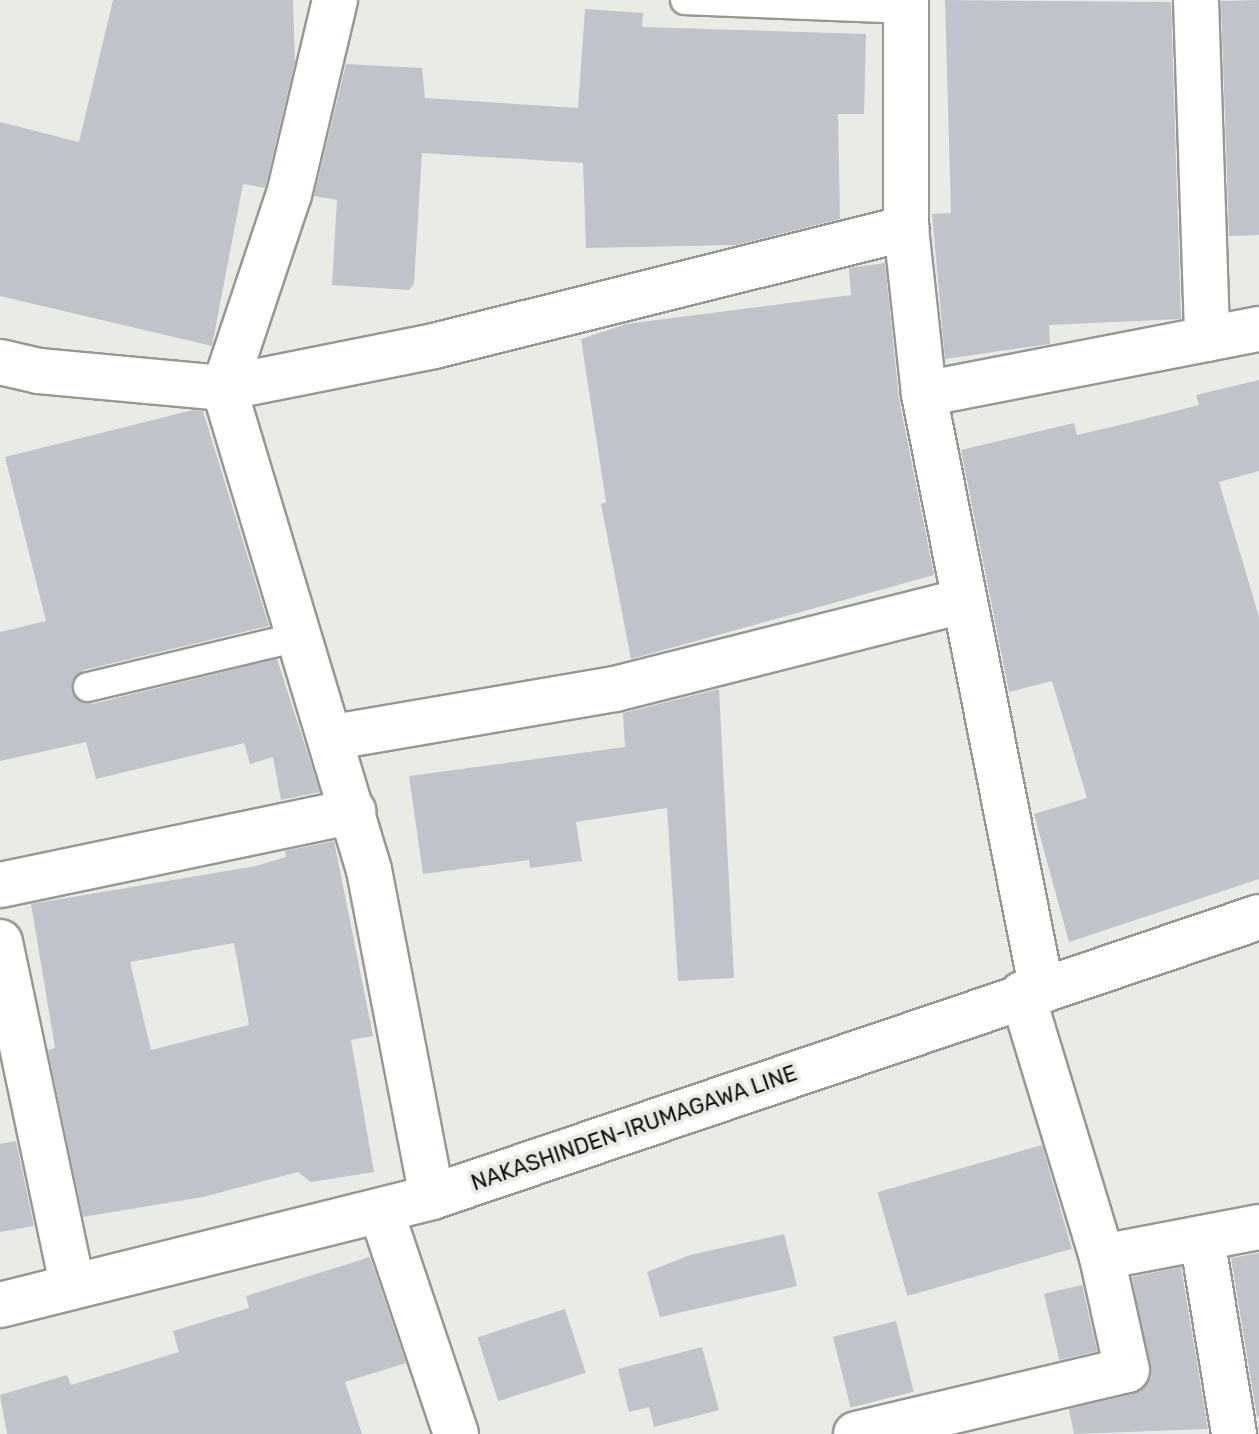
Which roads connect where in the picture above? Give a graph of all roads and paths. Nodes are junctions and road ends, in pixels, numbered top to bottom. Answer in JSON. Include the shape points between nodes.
{"nodes":[{"id":1,"x":335,"y":0,"type":"edge"},
{"id":2,"x":685,"y":0,"type":"edge"},
{"id":3,"x":1196,"y":0,"type":"edge"},
{"id":4,"x":906,"y":4,"type":"edge"},
{"id":5,"x":906,"y":228,"type":"junction"},
{"id":6,"x":1259,"y":329,"type":"edge"},
{"id":7,"x":1207,"y":339,"type":"junction"},
{"id":8,"x":0,"y":362,"type":"edge"},
{"id":9,"x":224,"y":388,"type":"junction"},
{"id":10,"x":924,"y":394,"type":"junction"},
{"id":11,"x":960,"y":602,"type":"junction"},
{"id":12,"x":302,"y":636,"type":"junction"},
{"id":13,"x":88,"y":687,"type":"dead end"},
{"id":14,"x":334,"y":737,"type":"junction"},
{"id":15,"x":353,"y":811,"type":"junction"},
{"id":16,"x":0,"y":885,"type":"edge"},
{"id":17,"x":1259,"y":917,"type":"edge"},
{"id":18,"x":0,"y":942,"type":"edge"},
{"id":19,"x":1032,"y":990,"type":"junction"},
{"id":20,"x":432,"y":1197,"type":"junction"},
{"id":21,"x":381,"y":1211,"type":"junction"},
{"id":22,"x":1259,"y":1227,"type":"edge"},
{"id":23,"x":1202,"y":1238,"type":"junction"},
{"id":24,"x":1102,"y":1257,"type":"junction"},
{"id":25,"x":72,"y":1285,"type":"junction"},
{"id":26,"x":0,"y":1305,"type":"edge"},
{"id":27,"x":456,"y":1434,"type":"edge"},
{"id":28,"x":856,"y":1434,"type":"edge"},
{"id":29,"x":1234,"y":1434,"type":"edge"}],
"edges":[{"from":1,"to":9,"type":"street","via":[[289,194]]},
{"from":2,"to":4,"type":"lane"},
{"from":3,"to":7,"type":"street"},
{"from":4,"to":5,"type":"street"},
{"from":5,"to":9,"type":"street","via":[[434,346]]},
{"from":5,"to":10,"type":"street"},
{"from":6,"to":7,"type":"street"},
{"from":7,"to":10,"type":"street"},
{"from":8,"to":9,"type":"street","via":[[39,371]]},
{"from":9,"to":12,"type":"street"},
{"from":10,"to":11,"type":"street"},
{"from":11,"to":14,"type":"street","via":[[615,689]]},
{"from":11,"to":19,"type":"street"},
{"from":12,"to":13,"type":"lane"},
{"from":12,"to":14,"type":"street"},
{"from":14,"to":15,"type":"street"},
{"from":15,"to":16,"type":"street"},
{"from":15,"to":20,"type":"street"},
{"from":17,"to":19,"type":"street","name":"NAKASHINDEN-IRUMAGAWA LINE"},
{"from":18,"to":25,"type":"street"},
{"from":19,"to":20,"type":"street","name":"NAKASHINDEN-IRUMAGAWA LINE"},
{"from":19,"to":24,"type":"street"},
{"from":20,"to":21,"type":"street","name":"NAKASHINDEN-IRUMAGAWA LINE"},
{"from":21,"to":25,"type":"street","name":"NAKASHINDEN-IRUMAGAWA LINE"},
{"from":21,"to":27,"type":"street"},
{"from":22,"to":23,"type":"street"},
{"from":23,"to":24,"type":"street"},
{"from":23,"to":29,"type":"street"},
{"from":24,"to":28,"type":"street","via":[[1127,1370]]},
{"from":25,"to":26,"type":"street","name":"NAKASHINDEN-IRUMAGAWA LINE"}]}
